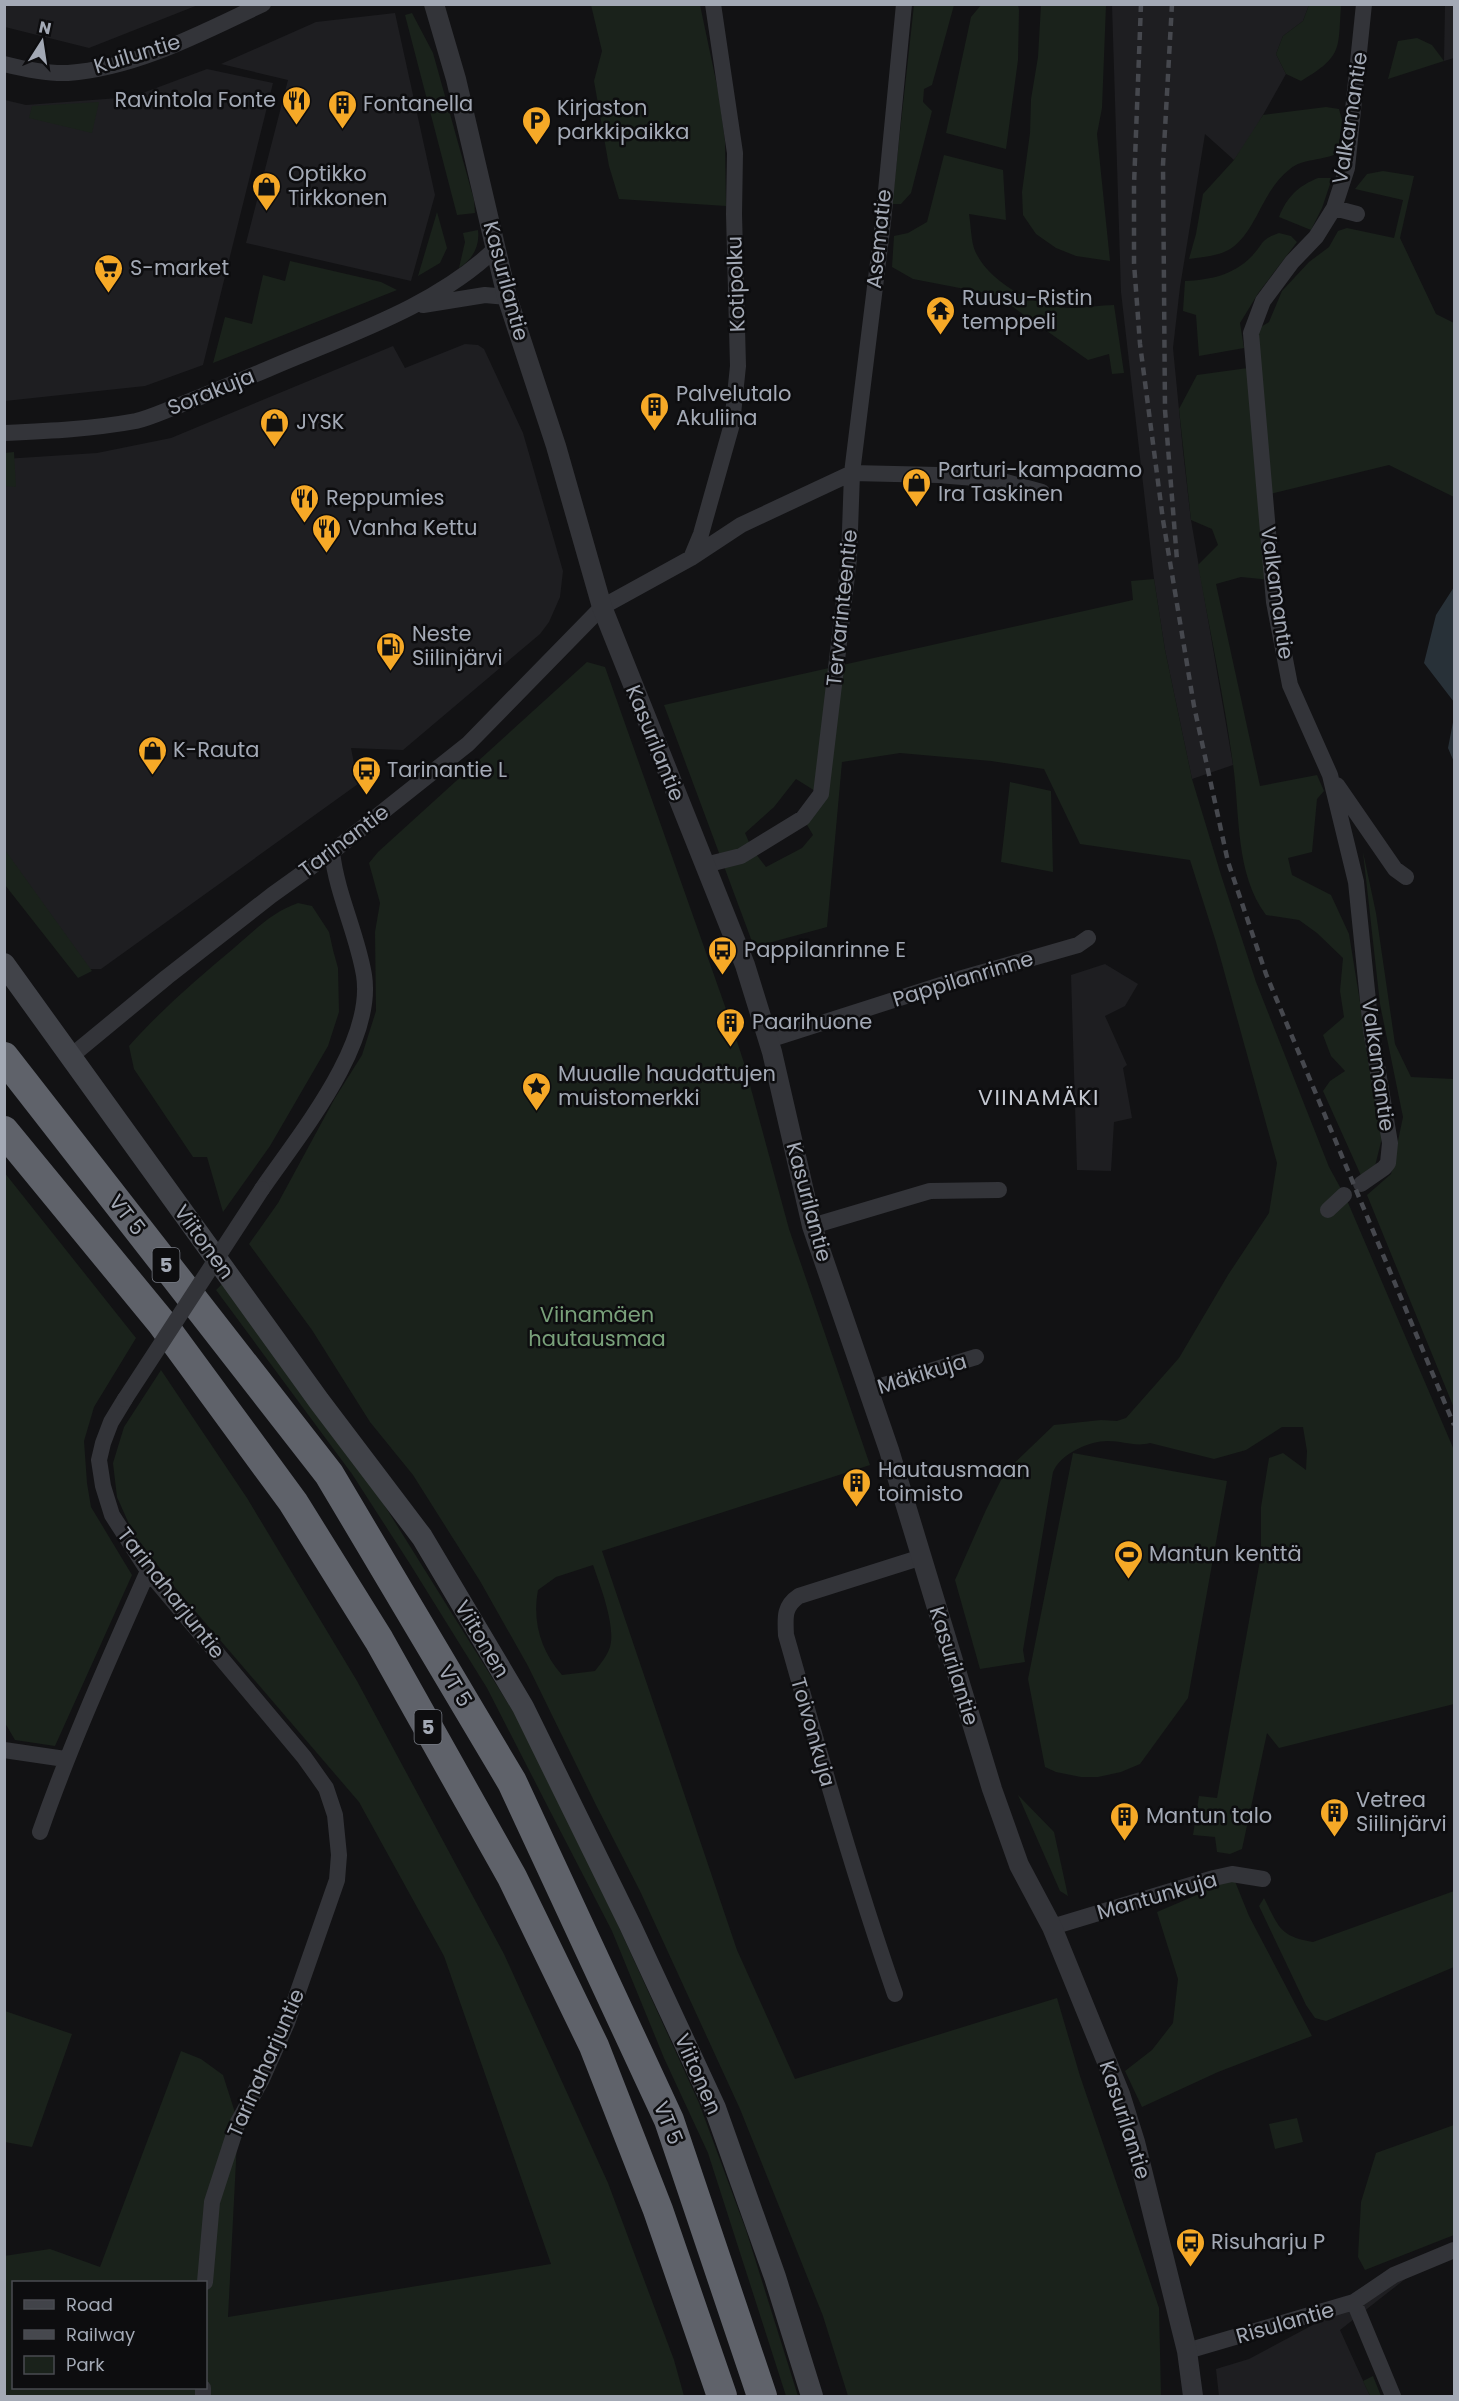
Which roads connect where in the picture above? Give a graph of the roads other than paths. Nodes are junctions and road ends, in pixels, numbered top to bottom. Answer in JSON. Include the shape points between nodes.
{"nodes":[{"id":1,"x":263,"y":4,"type":"edge"},
{"id":2,"x":434,"y":4,"type":"edge"},
{"id":3,"x":713,"y":4,"type":"edge"},
{"id":4,"x":904,"y":4,"type":"edge"},
{"id":5,"x":1364,"y":4,"type":"edge"},
{"id":6,"x":4,"y":64,"type":"edge"},
{"id":7,"x":1334,"y":208,"type":"junction"},
{"id":8,"x":1357,"y":214,"type":"dead end"},
{"id":9,"x":496,"y":249,"type":"junction"},
{"id":10,"x":507,"y":297,"type":"junction"},
{"id":11,"x":407,"y":309,"type":"junction"},
{"id":12,"x":4,"y":433,"type":"edge"},
{"id":13,"x":852,"y":473,"type":"junction"},
{"id":14,"x":1042,"y":492,"type":"dead end"},
{"id":15,"x":691,"y":558,"type":"junction"},
{"id":16,"x":602,"y":607,"type":"junction"},
{"id":17,"x":1330,"y":775,"type":"junction"},
{"id":18,"x":332,"y":852,"type":"junction"},
{"id":19,"x":705,"y":866,"type":"junction"},
{"id":20,"x":1406,"y":877,"type":"dead end"},
{"id":21,"x":1088,"y":938,"type":"dead end"},
{"id":22,"x":4,"y":964,"type":"edge"},
{"id":23,"x":769,"y":1040,"type":"junction"},
{"id":24,"x":4,"y":1056,"type":"edge"},
{"id":25,"x":70,"y":1058,"type":"junction"},
{"id":26,"x":4,"y":1131,"type":"edge"},
{"id":27,"x":1361,"y":1184,"type":"dead end"},
{"id":28,"x":999,"y":1190,"type":"dead end"},
{"id":29,"x":1344,"y":1195,"type":"dead end"},
{"id":30,"x":1328,"y":1210,"type":"dead end"},
{"id":31,"x":812,"y":1226,"type":"junction"},
{"id":32,"x":976,"y":1357,"type":"dead end"},
{"id":33,"x":868,"y":1390,"type":"junction"},
{"id":34,"x":922,"y":1557,"type":"junction"},
{"id":35,"x":148,"y":1571,"type":"junction"},
{"id":36,"x":4,"y":1750,"type":"edge"},
{"id":37,"x":65,"y":1760,"type":"junction"},
{"id":38,"x":40,"y":1832,"type":"dead end"},
{"id":39,"x":1263,"y":1879,"type":"dead end"},
{"id":40,"x":1052,"y":1927,"type":"junction"},
{"id":41,"x":895,"y":1994,"type":"dead end"},
{"id":42,"x":1455,"y":2250,"type":"edge"},
{"id":43,"x":205,"y":2281,"type":"edge"},
{"id":44,"x":1354,"y":2302,"type":"junction"},
{"id":45,"x":1187,"y":2351,"type":"junction"},
{"id":46,"x":722,"y":2397,"type":"edge"},
{"id":47,"x":762,"y":2397,"type":"edge"},
{"id":48,"x":812,"y":2397,"type":"edge"},
{"id":49,"x":1194,"y":2397,"type":"edge"},
{"id":50,"x":1393,"y":2397,"type":"edge"}],
"edges":[{"from":1,"to":6,"type":"street","name":"Kuiluntie","via":[[163,50],[108,68],[66,73]]},
{"from":2,"to":9,"type":"street","name":"Kasurilantie"},
{"from":3,"to":15,"type":"street","name":"Kotipolku","via":[[735,153],[738,366],[732,424]]},
{"from":4,"to":13,"type":"street","name":"Asematie","via":[[883,222]]},
{"from":5,"to":7,"type":"street","name":"Valkamantie","via":[[1347,168]]},
{"from":7,"to":8,"type":"street"},
{"from":7,"to":17,"type":"street","name":"Valkamantie","via":[[1316,237],[1263,301],[1251,333],[1274,602],[1290,685]]},
{"from":9,"to":10,"type":"street","name":"Kasurilantie"},
{"from":9,"to":11,"type":"street","name":"Sorakuja","via":[[456,281]]},
{"from":10,"to":11,"type":"street","name":"Sorakuja","via":[[485,295]]},
{"from":10,"to":16,"type":"street","name":"Kasurilantie","via":[[556,446]]},
{"from":11,"to":12,"type":"street","name":"Sorakuja","via":[[210,394],[139,420]]},
{"from":13,"to":14,"type":"street","via":[[999,480]]},
{"from":13,"to":15,"type":"street","name":"Tarinantie","via":[[741,525]]},
{"from":13,"to":19,"type":"street","name":"Tervarinteentie","via":[[849,559],[820,794],[803,818],[741,856]]},
{"from":15,"to":16,"type":"street","name":"Tarinantie"},
{"from":16,"to":18,"type":"street","name":"Tarinantie","via":[[468,744]]},
{"from":16,"to":19,"type":"street","name":"Kasurilantie"},
{"from":17,"to":20,"type":"street","via":[[1395,869]]},
{"from":17,"to":27,"type":"street","name":"Valkamantie","via":[[1356,882],[1371,1030],[1390,1143],[1388,1163]]},
{"from":18,"to":25,"type":"street","name":"Tarinantie","via":[[167,977]]},
{"from":18,"to":35,"type":"street","name":"Tarinaharjuntie","bridge":true,"via":[[364,977],[360,1025],[352,1048],[328,1092],[125,1399],[103,1443],[100,1474],[112,1515]]},
{"from":19,"to":23,"type":"street","name":"Kasurilantie","via":[[745,965]]},
{"from":21,"to":23,"type":"street","name":"Pappilanrinne","via":[[1078,945]]},
{"from":22,"to":25,"type":"main road","name":"Viitonen"},
{"from":23,"to":31,"type":"street","name":"Kasurilantie"},
{"from":24,"to":47,"type":"highway","name":"VT 5","number":"5","via":[[329,1474],[512,1782],[669,2120]]},
{"from":25,"to":48,"type":"main road","name":"Viitonen","via":[[422,1537],[523,1707],[715,2108],[775,2277]]},
{"from":26,"to":46,"type":"highway","name":"VT 5","number":"5","via":[[161,1322],[293,1502],[379,1640],[513,1877],[594,2046],[658,2210]]},
{"from":28,"to":31,"type":"street","via":[[930,1191]]},
{"from":29,"to":30,"type":"street"},
{"from":31,"to":33,"type":"street","name":"Kasurilantie"},
{"from":32,"to":33,"type":"street","name":"Mäkikuja"},
{"from":33,"to":34,"type":"street","name":"Kasurilantie"},
{"from":34,"to":40,"type":"street","name":"Kasurilantie","via":[[972,1726],[1019,1865]]},
{"from":34,"to":41,"type":"street","name":"Toivonkuja","via":[[799,1596],[791,1602],[784,1617],[825,1773]]},
{"from":35,"to":37,"type":"street"},
{"from":35,"to":43,"type":"street","name":"Tarinaharjuntie","via":[[304,1757],[326,1788],[338,1828],[338,1880],[287,2024],[238,2122],[212,2202]]},
{"from":36,"to":37,"type":"street"},
{"from":37,"to":38,"type":"street"},
{"from":39,"to":40,"type":"street","name":"Mantunkuja","via":[[1232,1874]]},
{"from":40,"to":45,"type":"street","name":"Kasurilantie","via":[[1120,2094]]},
{"from":42,"to":44,"type":"street","via":[[1394,2275]]},
{"from":44,"to":45,"type":"street","name":"Risulantie"},
{"from":44,"to":50,"type":"street","name":"Risulantie"},
{"from":45,"to":49,"type":"street","name":"Kasurilantie"}]}
